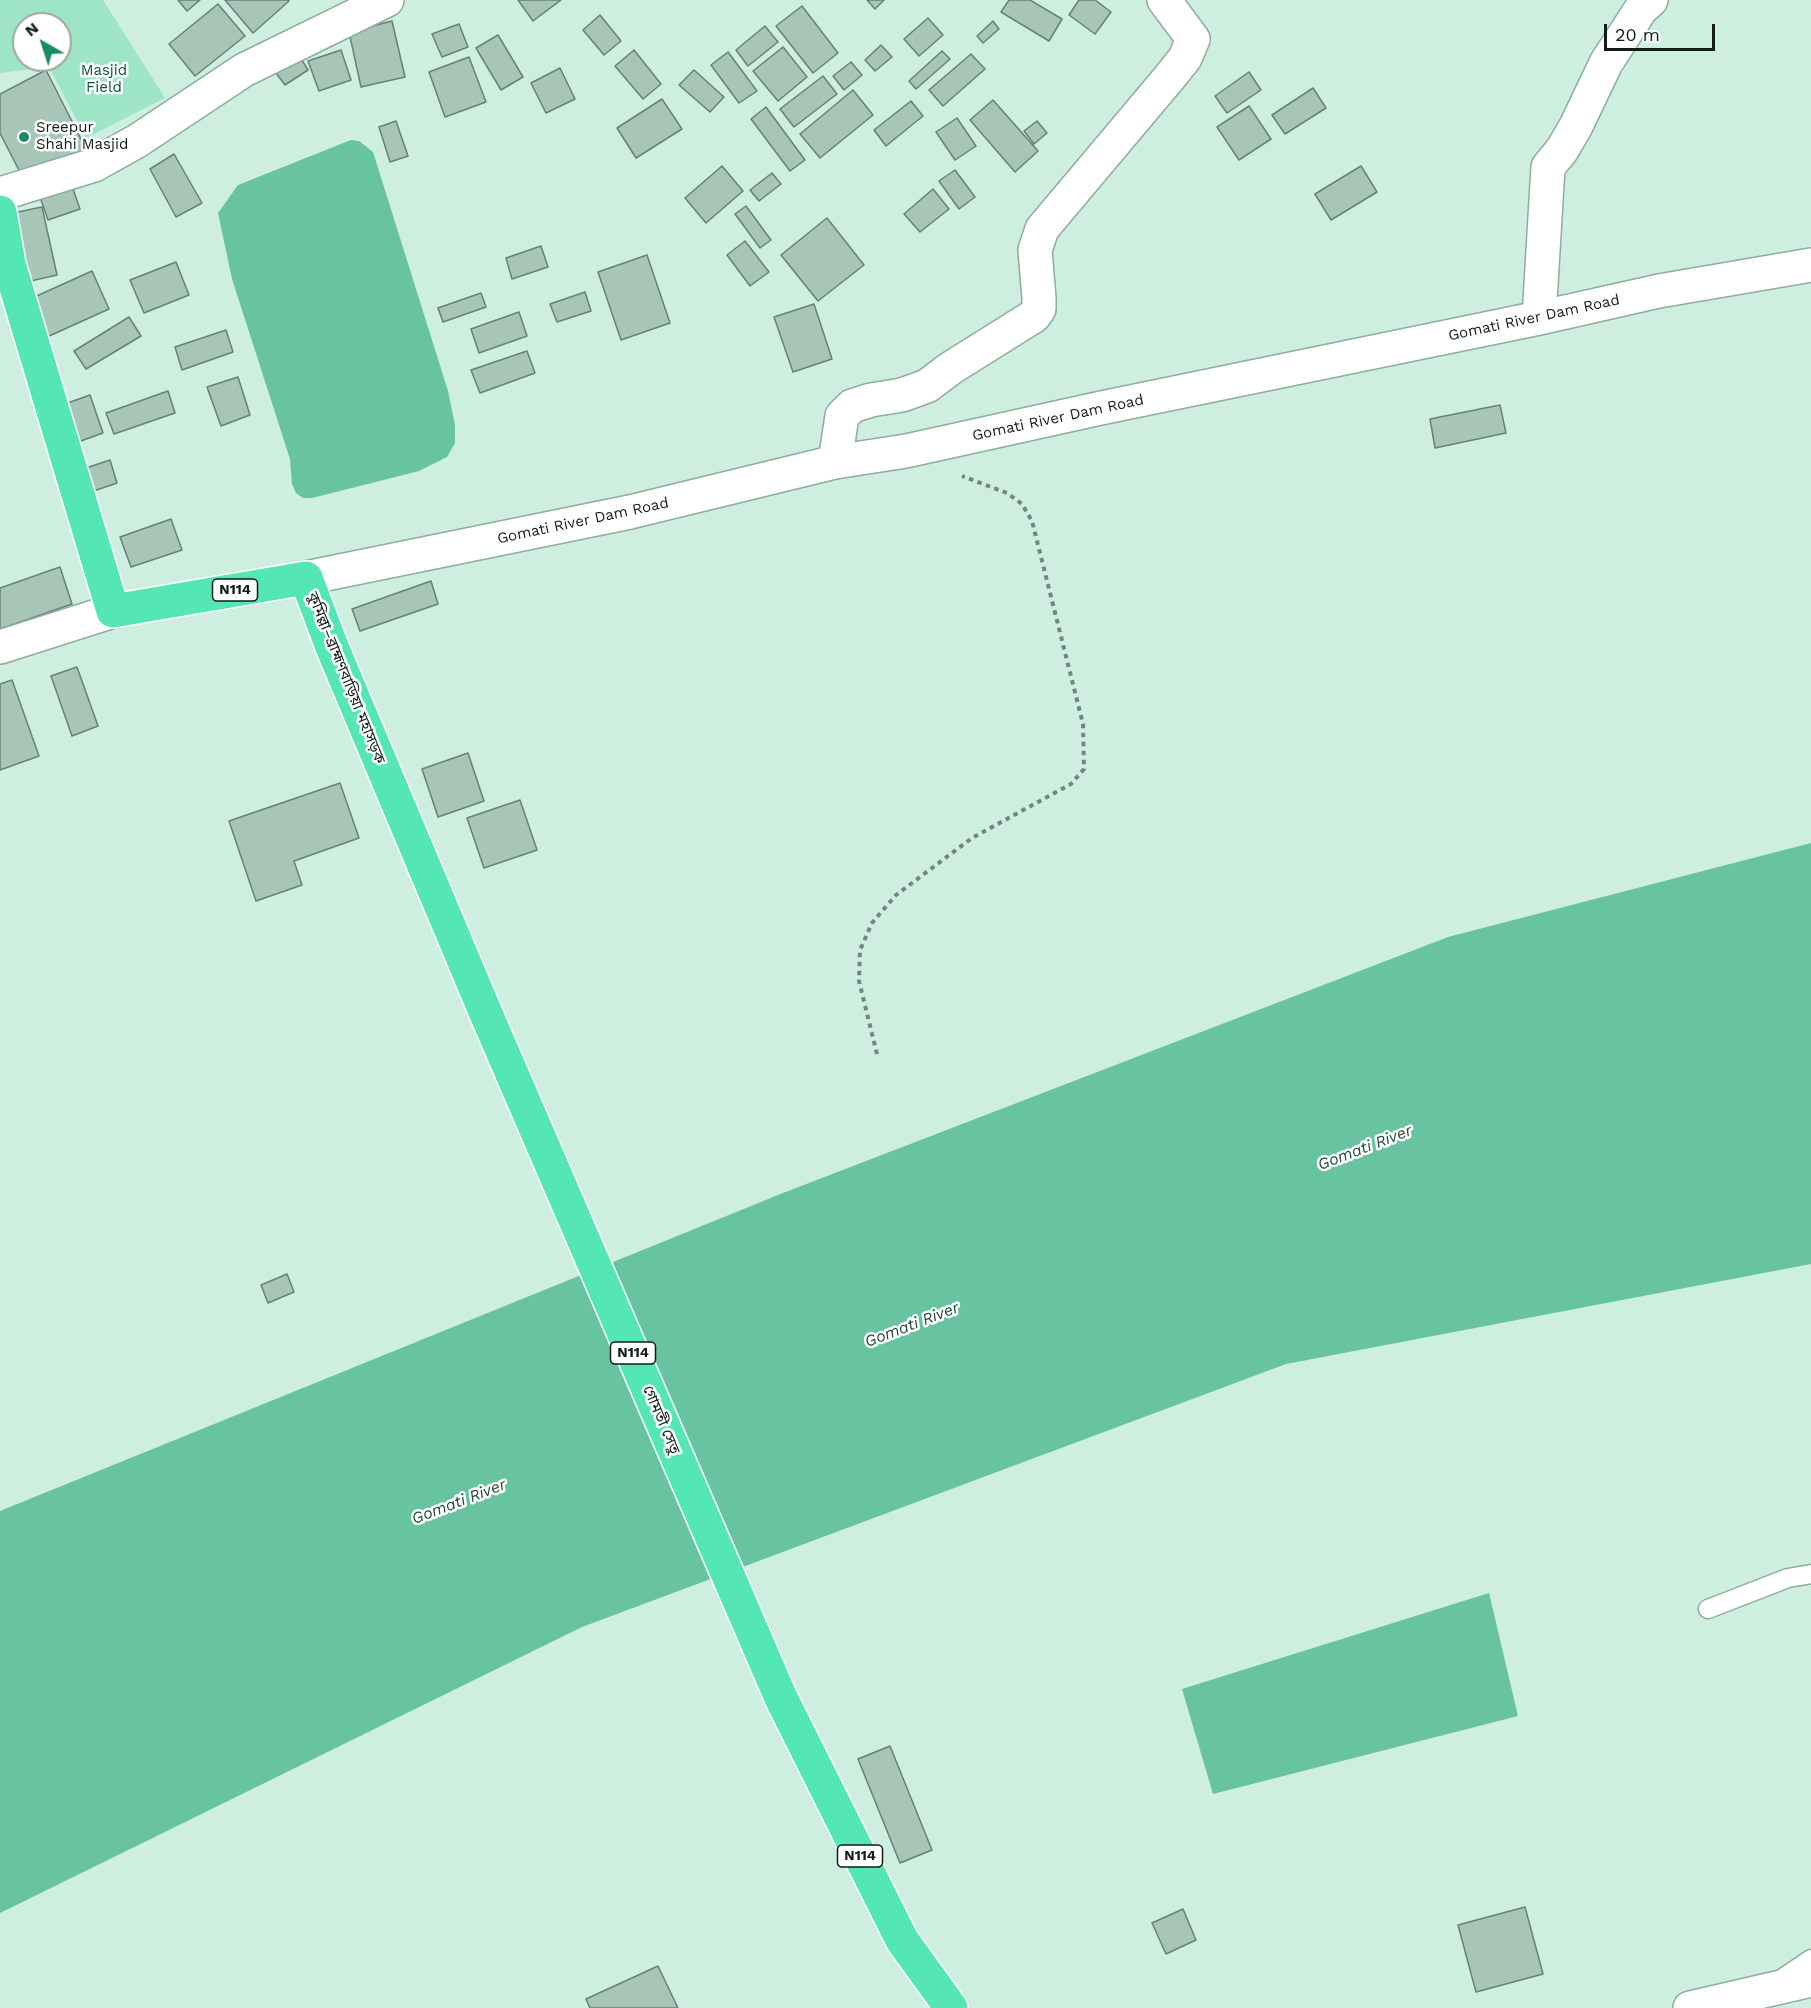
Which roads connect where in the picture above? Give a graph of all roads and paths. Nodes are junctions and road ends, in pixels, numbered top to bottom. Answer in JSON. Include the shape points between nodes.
{"nodes":[{"id":1,"x":387,"y":0,"type":"edge"},
{"id":2,"x":1164,"y":0,"type":"edge"},
{"id":3,"x":1651,"y":0,"type":"edge"},
{"id":4,"x":0,"y":194,"type":"edge"},
{"id":5,"x":0,"y":212,"type":"edge"},
{"id":6,"x":1811,"y":265,"type":"edge"},
{"id":7,"x":1539,"y":318,"type":"junction"},
{"id":8,"x":835,"y":462,"type":"junction"},
{"id":9,"x":956,"y":473,"type":"dead end"},
{"id":10,"x":306,"y":578,"type":"junction"},
{"id":11,"x":113,"y":611,"type":"junction"},
{"id":12,"x":0,"y":647,"type":"edge"},
{"id":13,"x":484,"y":1009,"type":"joint"},
{"id":14,"x":877,"y":1054,"type":"dead end"},
{"id":15,"x":1811,"y":1574,"type":"edge"},
{"id":16,"x":1708,"y":1609,"type":"dead end"},
{"id":17,"x":1811,"y":1959,"type":"edge"},
{"id":18,"x":1811,"y":1980,"type":"edge"},
{"id":19,"x":1767,"y":1990,"type":"junction"},
{"id":20,"x":951,"y":2008,"type":"edge"},
{"id":21,"x":1690,"y":2008,"type":"edge"}],
"edges":[{"from":1,"to":4,"type":"main road","via":[[244,70],[94,165]]},
{"from":2,"to":8,"type":"main road","via":[[1193,39],[1185,58],[1042,229],[1035,250],[1039,309],[927,386],[852,406],[842,416]]},
{"from":3,"to":7,"type":"main road","via":[[1606,63],[1576,126],[1548,167]]},
{"from":5,"to":11,"type":"highway","via":[[9,264]]},
{"from":6,"to":7,"type":"main road","name":"Gomati River Dam Road","via":[[1659,291]]},
{"from":7,"to":8,"type":"main road","name":"Gomati River Dam Road","via":[[906,451]]},
{"from":8,"to":10,"type":"main road","name":"Gomati River Dam Road","via":[[630,512]]},
{"from":9,"to":14,"type":"path","via":[[1007,493],[1022,504],[1032,521],[1083,724],[1084,769],[1071,784],[972,838],[896,895],[872,923],[860,950],[859,981]]},
{"from":10,"to":11,"type":"highway","name":"কুমিল্লা–ব্রাহ্মণবাড়িয়া মহাসড়ক","number":"N114"},
{"from":10,"to":13,"type":"highway","name":"কুমিল্লা–ব্রাহ্মণবাড়িয়া মহাসড়ক","number":"N114"},
{"from":11,"to":12,"type":"main road"},
{"from":13,"to":20,"type":"highway","name":"গোমতী সেতু","number":"N114","via":[[782,1698],[902,1940]]},
{"from":15,"to":16,"type":"lane","via":[[1788,1578]]},
{"from":17,"to":19,"type":"lane"},
{"from":18,"to":19,"type":"main road"},
{"from":19,"to":21,"type":"main road"}]}
